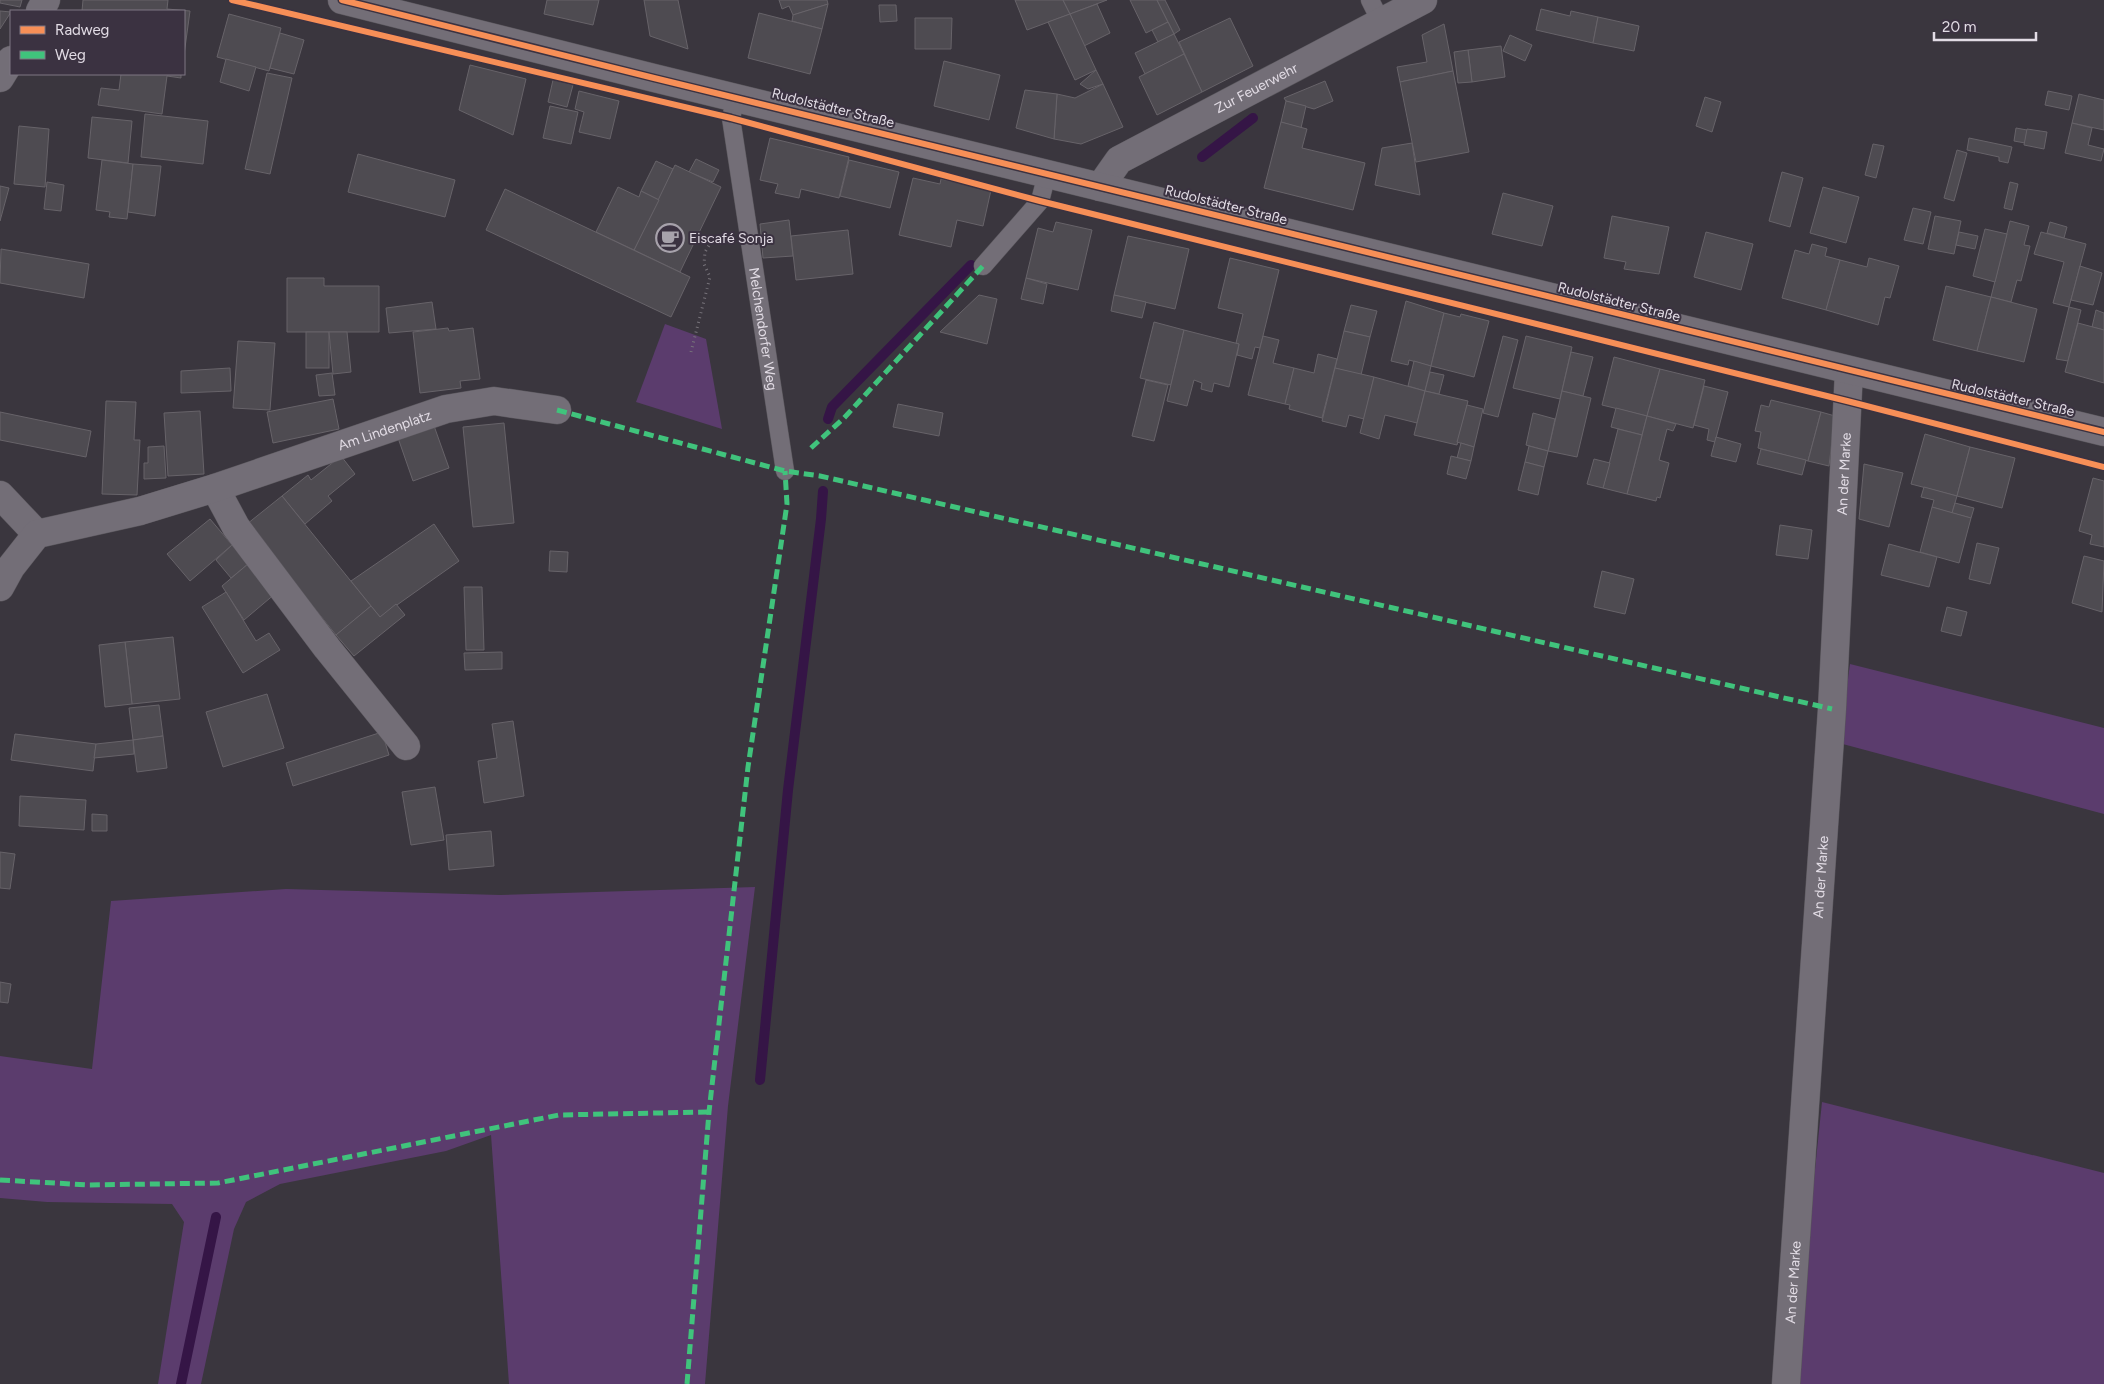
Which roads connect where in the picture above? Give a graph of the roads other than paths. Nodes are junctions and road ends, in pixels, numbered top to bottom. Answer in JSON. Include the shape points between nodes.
{"nodes":[{"id":1,"x":342,"y":0,"type":"edge"},
{"id":2,"x":1423,"y":0,"type":"edge"},
{"id":3,"x":1376,"y":11,"type":"edge"},
{"id":4,"x":10,"y":62,"type":"edge"},
{"id":5,"x":0,"y":78,"type":"edge"},
{"id":6,"x":736,"y":97,"type":"junction"},
{"id":7,"x":1046,"y":174,"type":"junction"},
{"id":8,"x":1100,"y":187,"type":"junction"},
{"id":9,"x":983,"y":266,"type":"dead end"},
{"id":10,"x":1849,"y":371,"type":"junction"},
{"id":11,"x":557,"y":410,"type":"dead end"},
{"id":12,"x":2104,"y":432,"type":"edge"},
{"id":13,"x":785,"y":471,"type":"dead end"},
{"id":14,"x":215,"y":488,"type":"junction"},
{"id":15,"x":0,"y":495,"type":"edge"},
{"id":16,"x":37,"y":534,"type":"junction"},
{"id":17,"x":0,"y":587,"type":"edge"},
{"id":18,"x":406,"y":746,"type":"dead end"},
{"id":19,"x":1786,"y":1384,"type":"edge"}],
"edges":[{"from":1,"to":6,"type":"street","name":"Rudolstädter Straße"},
{"from":2,"to":3,"type":"street","name":"Zur Feuerwehr"},
{"from":3,"to":8,"type":"street","name":"Zur Feuerwehr","via":[[1119,160]]},
{"from":4,"to":5,"type":"street"},
{"from":6,"to":7,"type":"street","name":"Rudolstädter Straße"},
{"from":6,"to":13,"type":"lane","name":"Melchendorfer Weg","via":[[731,118]]},
{"from":7,"to":8,"type":"street","name":"Rudolstädter Straße"},
{"from":7,"to":9,"type":"lane","via":[[1040,201]]},
{"from":8,"to":10,"type":"street","name":"Rudolstädter Straße"},
{"from":10,"to":12,"type":"street","name":"Rudolstädter Straße"},
{"from":10,"to":19,"type":"street","name":"An der Marke","via":[[1832,709]]},
{"from":11,"to":14,"type":"street","name":"Am Lindenplatz","via":[[494,401],[446,409]]},
{"from":14,"to":16,"type":"street","name":"Am Lindenplatz","via":[[140,511]]},
{"from":14,"to":18,"type":"street","via":[[236,527]]},
{"from":15,"to":16,"type":"street"},
{"from":16,"to":17,"type":"street"}]}
